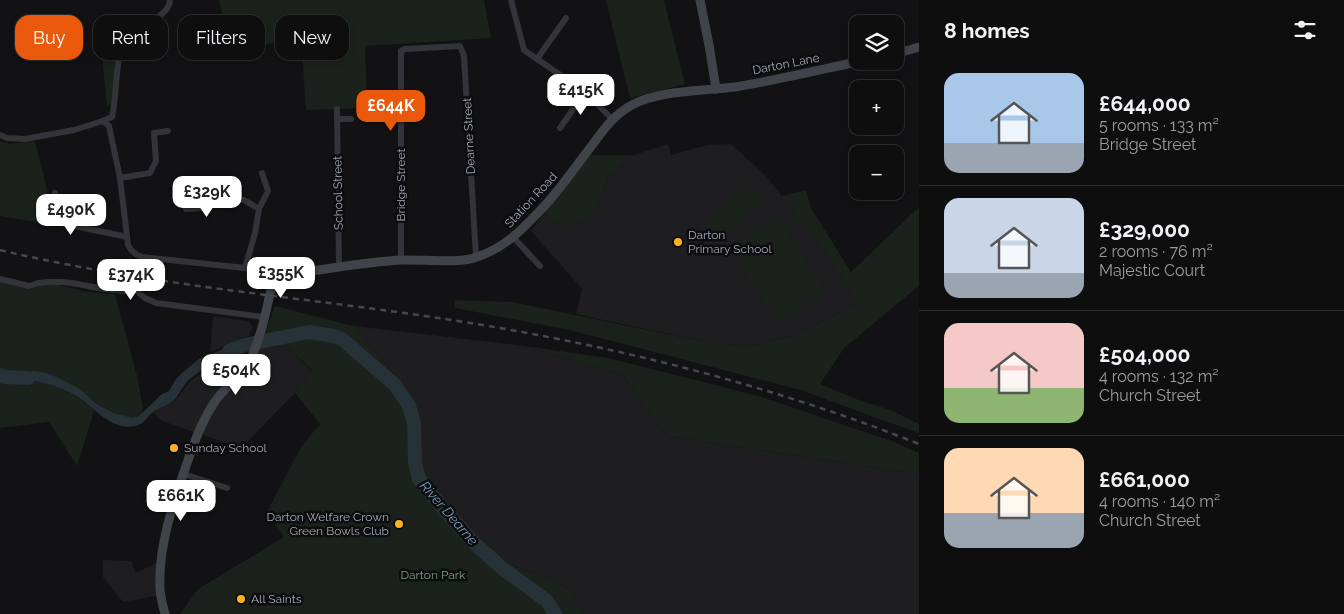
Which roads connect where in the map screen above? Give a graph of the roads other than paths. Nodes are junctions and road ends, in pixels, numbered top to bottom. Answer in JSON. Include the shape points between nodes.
{"nodes":[{"id":1,"x":170,"y":0,"type":"edge"},
{"id":2,"x":511,"y":0,"type":"edge"},
{"id":3,"x":700,"y":0,"type":"edge"},
{"id":4,"x":566,"y":18,"type":"dead end"},
{"id":5,"x":919,"y":47,"type":"edge"},
{"id":6,"x":430,"y":48,"type":"joint"},
{"id":7,"x":904,"y":51,"type":"edge"},
{"id":8,"x":538,"y":59,"type":"junction"},
{"id":9,"x":849,"y":64,"type":"edge"},
{"id":10,"x":716,"y":89,"type":"junction"},
{"id":11,"x":585,"y":92,"type":"junction"},
{"id":12,"x":337,"y":109,"type":"dead end"},
{"id":13,"x":350,"y":119,"type":"dead end"},
{"id":14,"x":612,"y":119,"type":"junction"},
{"id":15,"x":337,"y":120,"type":"junction"},
{"id":16,"x":103,"y":121,"type":"junction"},
{"id":17,"x":560,"y":128,"type":"dead end"},
{"id":18,"x":168,"y":131,"type":"dead end"},
{"id":19,"x":0,"y":135,"type":"edge"},
{"id":20,"x":262,"y":173,"type":"dead end"},
{"id":21,"x":120,"y":178,"type":"junction"},
{"id":22,"x":55,"y":193,"type":"dead end"},
{"id":23,"x":224,"y":199,"type":"tunnel mouth"},
{"id":24,"x":238,"y":199,"type":"tunnel mouth"},
{"id":25,"x":186,"y":208,"type":"dead end"},
{"id":26,"x":259,"y":209,"type":"junction"},
{"id":27,"x":127,"y":237,"type":"junction"},
{"id":28,"x":513,"y":237,"type":"junction"},
{"id":29,"x":476,"y":257,"type":"junction"},
{"id":30,"x":401,"y":260,"type":"junction"},
{"id":31,"x":339,"y":266,"type":"junction"},
{"id":32,"x":540,"y":266,"type":"dead end"},
{"id":33,"x":245,"y":268,"type":"junction"},
{"id":34,"x":274,"y":275,"type":"junction"},
{"id":35,"x":0,"y":280,"type":"edge"},
{"id":36,"x":264,"y":317,"type":"junction"},
{"id":37,"x":184,"y":474,"type":"junction"},
{"id":38,"x":227,"y":488,"type":"dead end"},
{"id":39,"x":165,"y":614,"type":"edge"}],
"edges":[{"from":1,"to":16,"type":"street","via":[[162,14],[133,32],[122,45],[112,117]]},
{"from":2,"to":8,"type":"street","via":[[524,50]]},
{"from":3,"to":10,"type":"main road"},
{"from":4,"to":8,"type":"street"},
{"from":5,"to":7,"type":"main road"},
{"from":6,"to":29,"type":"street","name":"Dearne Street","via":[[460,46],[464,56]]},
{"from":6,"to":30,"type":"street","name":"Bridge Street","via":[[401,52]]},
{"from":8,"to":11,"type":"street"},
{"from":9,"to":10,"type":"main road","name":"Darton Lane","via":[[769,82]]},
{"from":10,"to":14,"type":"main road","name":"Station Road","via":[[649,98],[631,105]]},
{"from":11,"to":14,"type":"street"},
{"from":11,"to":17,"type":"street"},
{"from":12,"to":15,"type":"street","name":"School Street"},
{"from":13,"to":15,"type":"street"},
{"from":14,"to":28,"type":"main road","name":"Station Road","via":[[560,188]]},
{"from":15,"to":31,"type":"street","name":"School Street"},
{"from":16,"to":19,"type":"street","via":[[25,139]]},
{"from":16,"to":21,"type":"street","via":[[109,126]]},
{"from":18,"to":21,"type":"street","via":[[154,133],[156,161],[150,173]]},
{"from":20,"to":26,"type":"street","via":[[268,191]]},
{"from":21,"to":27,"type":"street"},
{"from":22,"to":27,"type":"street","via":[[61,223]]},
{"from":23,"to":25,"type":"street","via":[[202,208]]},
{"from":24,"to":26,"type":"street"},
{"from":26,"to":33,"type":"street"},
{"from":27,"to":33,"type":"street","name":"Station Road","via":[[130,249],[137,256]]},
{"from":28,"to":29,"type":"main road","name":"Station Road"},
{"from":28,"to":32,"type":"street"},
{"from":29,"to":30,"type":"main road","name":"Station Road"},
{"from":30,"to":31,"type":"main road","name":"Station Road"},
{"from":31,"to":34,"type":"main road","name":"Station Road"},
{"from":33,"to":34,"type":"street","name":"Station Road"},
{"from":34,"to":36,"type":"main road"},
{"from":35,"to":36,"type":"street","via":[[29,286],[63,282],[135,290],[156,303]]},
{"from":36,"to":37,"type":"main road","via":[[246,367],[216,401],[198,432]]},
{"from":37,"to":38,"type":"street"},
{"from":37,"to":39,"type":"main road","via":[[162,557],[160,589]]}]}
